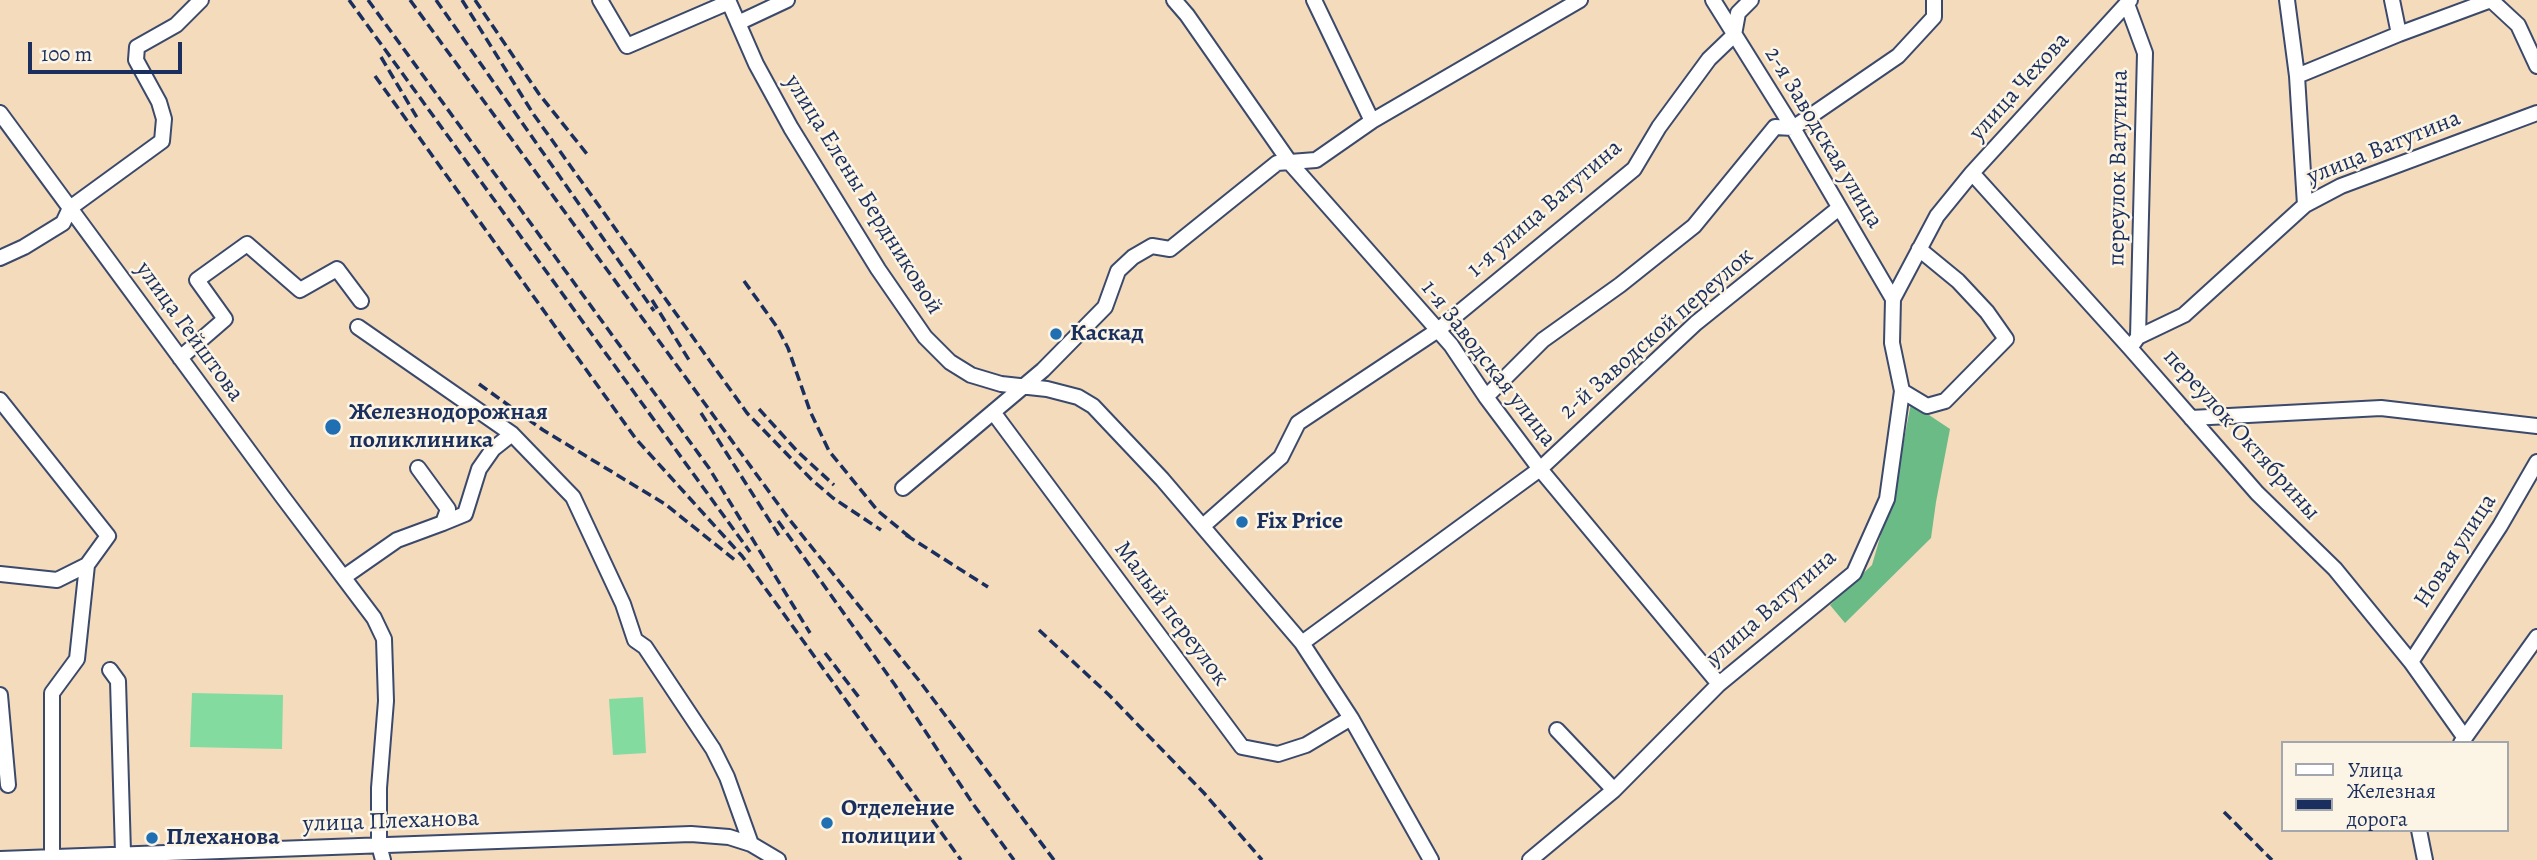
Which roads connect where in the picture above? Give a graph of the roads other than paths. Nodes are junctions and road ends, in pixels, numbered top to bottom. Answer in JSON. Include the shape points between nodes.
{"nodes":[{"id":1,"x":201,"y":0,"type":"edge"},
{"id":2,"x":600,"y":0,"type":"edge"},
{"id":3,"x":787,"y":0,"type":"edge"},
{"id":4,"x":1174,"y":0,"type":"edge"},
{"id":5,"x":1314,"y":0,"type":"edge"},
{"id":6,"x":1580,"y":0,"type":"edge"},
{"id":7,"x":1713,"y":0,"type":"edge"},
{"id":8,"x":1751,"y":0,"type":"edge"},
{"id":9,"x":1934,"y":0,"type":"edge"},
{"id":10,"x":2287,"y":0,"type":"edge"},
{"id":11,"x":2392,"y":0,"type":"edge"},
{"id":12,"x":2491,"y":0,"type":"edge"},
{"id":13,"x":728,"y":1,"type":"edge"},
{"id":14,"x":2128,"y":2,"type":"edge"},
{"id":15,"x":738,"y":23,"type":"junction"},
{"id":16,"x":2399,"y":34,"type":"junction"},
{"id":17,"x":1734,"y":35,"type":"junction"},
{"id":18,"x":2537,"y":66,"type":"edge"},
{"id":19,"x":2297,"y":76,"type":"junction"},
{"id":20,"x":0,"y":113,"type":"edge"},
{"id":21,"x":2537,"y":113,"type":"edge"},
{"id":22,"x":1372,"y":121,"type":"junction"},
{"id":23,"x":1793,"y":128,"type":"junction"},
{"id":24,"x":1291,"y":164,"type":"junction"},
{"id":25,"x":1972,"y":173,"type":"junction"},
{"id":26,"x":2305,"y":205,"type":"junction"},
{"id":27,"x":70,"y":208,"type":"junction"},
{"id":28,"x":1839,"y":208,"type":"junction"},
{"id":29,"x":1919,"y":249,"type":"junction"},
{"id":30,"x":0,"y":258,"type":"edge"},
{"id":31,"x":1893,"y":299,"type":"junction"},
{"id":32,"x":361,"y":300,"type":"dead end"},
{"id":33,"x":358,"y":327,"type":"dead end"},
{"id":34,"x":1438,"y":330,"type":"junction"},
{"id":35,"x":2134,"y":342,"type":"junction"},
{"id":36,"x":180,"y":358,"type":"junction"},
{"id":37,"x":1024,"y":387,"type":"junction"},
{"id":38,"x":1902,"y":391,"type":"junction"},
{"id":39,"x":1486,"y":397,"type":"junction"},
{"id":40,"x":0,"y":400,"type":"edge"},
{"id":41,"x":993,"y":412,"type":"junction"},
{"id":42,"x":2191,"y":418,"type":"junction"},
{"id":43,"x":2537,"y":426,"type":"edge"},
{"id":44,"x":512,"y":434,"type":"junction"},
{"id":45,"x":2537,"y":462,"type":"edge"},
{"id":46,"x":418,"y":468,"type":"dead end"},
{"id":47,"x":1540,"y":469,"type":"junction"},
{"id":48,"x":903,"y":488,"type":"dead end"},
{"id":49,"x":443,"y":523,"type":"junction"},
{"id":50,"x":1203,"y":526,"type":"junction"},
{"id":51,"x":87,"y":565,"type":"junction"},
{"id":52,"x":0,"y":574,"type":"edge"},
{"id":53,"x":344,"y":577,"type":"junction"},
{"id":54,"x":2537,"y":637,"type":"edge"},
{"id":55,"x":1302,"y":643,"type":"junction"},
{"id":56,"x":2411,"y":662,"type":"junction"},
{"id":57,"x":110,"y":670,"type":"dead end"},
{"id":58,"x":1719,"y":684,"type":"junction"},
{"id":59,"x":0,"y":695,"type":"edge"},
{"id":60,"x":1351,"y":718,"type":"junction"},
{"id":61,"x":1557,"y":730,"type":"dead end"},
{"id":62,"x":2463,"y":740,"type":"edge"},
{"id":63,"x":8,"y":785,"type":"dead end"},
{"id":64,"x":1614,"y":790,"type":"junction"},
{"id":65,"x":2419,"y":832,"type":"edge"},
{"id":66,"x":751,"y":844,"type":"junction"},
{"id":67,"x":379,"y":845,"type":"junction"},
{"id":68,"x":52,"y":856,"type":"junction"},
{"id":69,"x":118,"y":856,"type":"edge"},
{"id":70,"x":0,"y":859,"type":"edge"},
{"id":71,"x":383,"y":860,"type":"edge"},
{"id":72,"x":778,"y":860,"type":"edge"},
{"id":73,"x":1431,"y":860,"type":"edge"},
{"id":74,"x":1530,"y":860,"type":"edge"},
{"id":75,"x":2425,"y":860,"type":"edge"}],
"edges":[{"from":1,"to":27,"type":"street","via":[[176,25],[137,47],[136,60],[159,102],[162,141]]},
{"from":2,"to":13,"type":"street","via":[[627,46]]},
{"from":3,"to":15,"type":"street"},
{"from":4,"to":24,"type":"street","name":"1-я Заводская улица"},
{"from":5,"to":22,"type":"street"},
{"from":6,"to":22,"type":"street"},
{"from":7,"to":17,"type":"street","name":"2-я Заводская улица"},
{"from":8,"to":17,"type":"street","name":"1-я улица Ватутина","via":[[1738,13]]},
{"from":9,"to":23,"type":"street","via":[[1934,17],[1898,56]]},
{"from":10,"to":19,"type":"street"},
{"from":11,"to":16,"type":"street"},
{"from":12,"to":16,"type":"street"},
{"from":12,"to":18,"type":"street","via":[[2518,25]]},
{"from":13,"to":15,"type":"street","name":"улица Елены Бердниковой"},
{"from":14,"to":25,"type":"street","name":"улица Чехова"},
{"from":14,"to":35,"type":"street","name":"переулок Ватутина","via":[[2145,53]]},
{"from":15,"to":37,"type":"street","name":"улица Елены Бердниковой","via":[[791,128],[925,337],[971,375]]},
{"from":16,"to":19,"type":"street"},
{"from":17,"to":23,"type":"street","name":"2-я Заводская улица"},
{"from":17,"to":34,"type":"street","name":"1-я улица Ватутина","via":[[1709,58],[1634,169]]},
{"from":19,"to":26,"type":"street"},
{"from":20,"to":27,"type":"street","name":"улица Гейштова"},
{"from":21,"to":26,"type":"street","name":"улица Ватутина","via":[[2341,186]]},
{"from":22,"to":24,"type":"street","via":[[1316,160]]},
{"from":23,"to":28,"type":"street","name":"2-я Заводская улица"},
{"from":23,"to":39,"type":"street","via":[[1775,127],[1694,226],[1543,340]]},
{"from":24,"to":34,"type":"street","name":"1-я Заводская улица"},
{"from":24,"to":37,"type":"street","via":[[1277,163],[1170,249],[1152,246],[1133,257],[1118,271],[1105,307]]},
{"from":25,"to":29,"type":"street","name":"улица Ватутина","via":[[1937,216]]},
{"from":25,"to":35,"type":"street","name":"переулок Октябрины"},
{"from":26,"to":35,"type":"street","name":"улица Ватутина","via":[[2184,315]]},
{"from":27,"to":30,"type":"street","via":[[63,223]]},
{"from":27,"to":36,"type":"street","name":"улица Гейштова"},
{"from":28,"to":31,"type":"street","name":"2-я Заводская улица"},
{"from":28,"to":47,"type":"street","name":"2-й Заводской переулок","via":[[1696,323]]},
{"from":29,"to":31,"type":"street","name":"улица Ватутина"},
{"from":29,"to":38,"type":"street","via":[[1958,281],[2006,339],[1945,401],[1927,406]]},
{"from":31,"to":38,"type":"street","name":"улица Ватутина","via":[[1892,343]]},
{"from":32,"to":36,"type":"street","via":[[337,269],[300,290],[247,244],[197,280],[225,319]]},
{"from":33,"to":44,"type":"street"},
{"from":34,"to":39,"type":"street","name":"1-я Заводская улица"},
{"from":34,"to":50,"type":"street","name":"1-я улица Ватутина","via":[[1298,423],[1281,457]]},
{"from":35,"to":42,"type":"street","name":"переулок Октябрины"},
{"from":36,"to":53,"type":"street","name":"улица Гейштова"},
{"from":37,"to":41,"type":"street"},
{"from":37,"to":50,"type":"street","name":"улица Елены Бердниковой","via":[[1077,397],[1093,406]]},
{"from":38,"to":58,"type":"street","name":"улица Ватутина","via":[[1887,499],[1854,573]]},
{"from":39,"to":47,"type":"street","name":"1-я Заводская улица"},
{"from":40,"to":51,"type":"street","via":[[108,536]]},
{"from":41,"to":48,"type":"street"},
{"from":41,"to":60,"type":"street","name":"Малый переулок","via":[[1242,747],[1278,754],[1306,745]]},
{"from":42,"to":43,"type":"street","via":[[2381,408]]},
{"from":42,"to":56,"type":"street","name":"переулок Октябрины","via":[[2257,493],[2334,569]]},
{"from":44,"to":49,"type":"street","via":[[478,469],[465,514]]},
{"from":44,"to":66,"type":"street","via":[[573,497],[635,640],[645,647],[713,750]]},
{"from":45,"to":56,"type":"street","name":"Новая улица"},
{"from":46,"to":49,"type":"street","via":[[448,509]]},
{"from":47,"to":55,"type":"street","name":"2-й Заводской переулок"},
{"from":47,"to":58,"type":"street","name":"1-я Заводская улица"},
{"from":49,"to":53,"type":"street","via":[[397,540]]},
{"from":50,"to":55,"type":"street","name":"улица Елены Бердниковой"},
{"from":51,"to":52,"type":"street","via":[[57,580]]},
{"from":51,"to":68,"type":"street","via":[[77,659],[52,693]]},
{"from":53,"to":67,"type":"street","name":"улица Гейштова","via":[[384,639],[386,701]]},
{"from":54,"to":62,"type":"street"},
{"from":55,"to":60,"type":"street","name":"улица Елены Бердниковой"},
{"from":56,"to":62,"type":"street","name":"переулок Октябрины"},
{"from":57,"to":69,"type":"street","via":[[118,681]]},
{"from":58,"to":64,"type":"street","name":"улица Ватутина"},
{"from":59,"to":63,"type":"street"},
{"from":60,"to":73,"type":"street","name":"улица Елены Бердниковой"},
{"from":61,"to":64,"type":"street"},
{"from":64,"to":74,"type":"street","name":"улица Ватутина"},
{"from":65,"to":75,"type":"street"},
{"from":66,"to":67,"type":"street","name":"улица Плеханова","via":[[691,834]]},
{"from":66,"to":72,"type":"street","name":"улица Плеханова"},
{"from":67,"to":69,"type":"street","name":"улица Плеханова"},
{"from":67,"to":71,"type":"street"},
{"from":68,"to":69,"type":"street","name":"улица Плеханова"},
{"from":68,"to":70,"type":"street","name":"улица Плеханова"}]}
